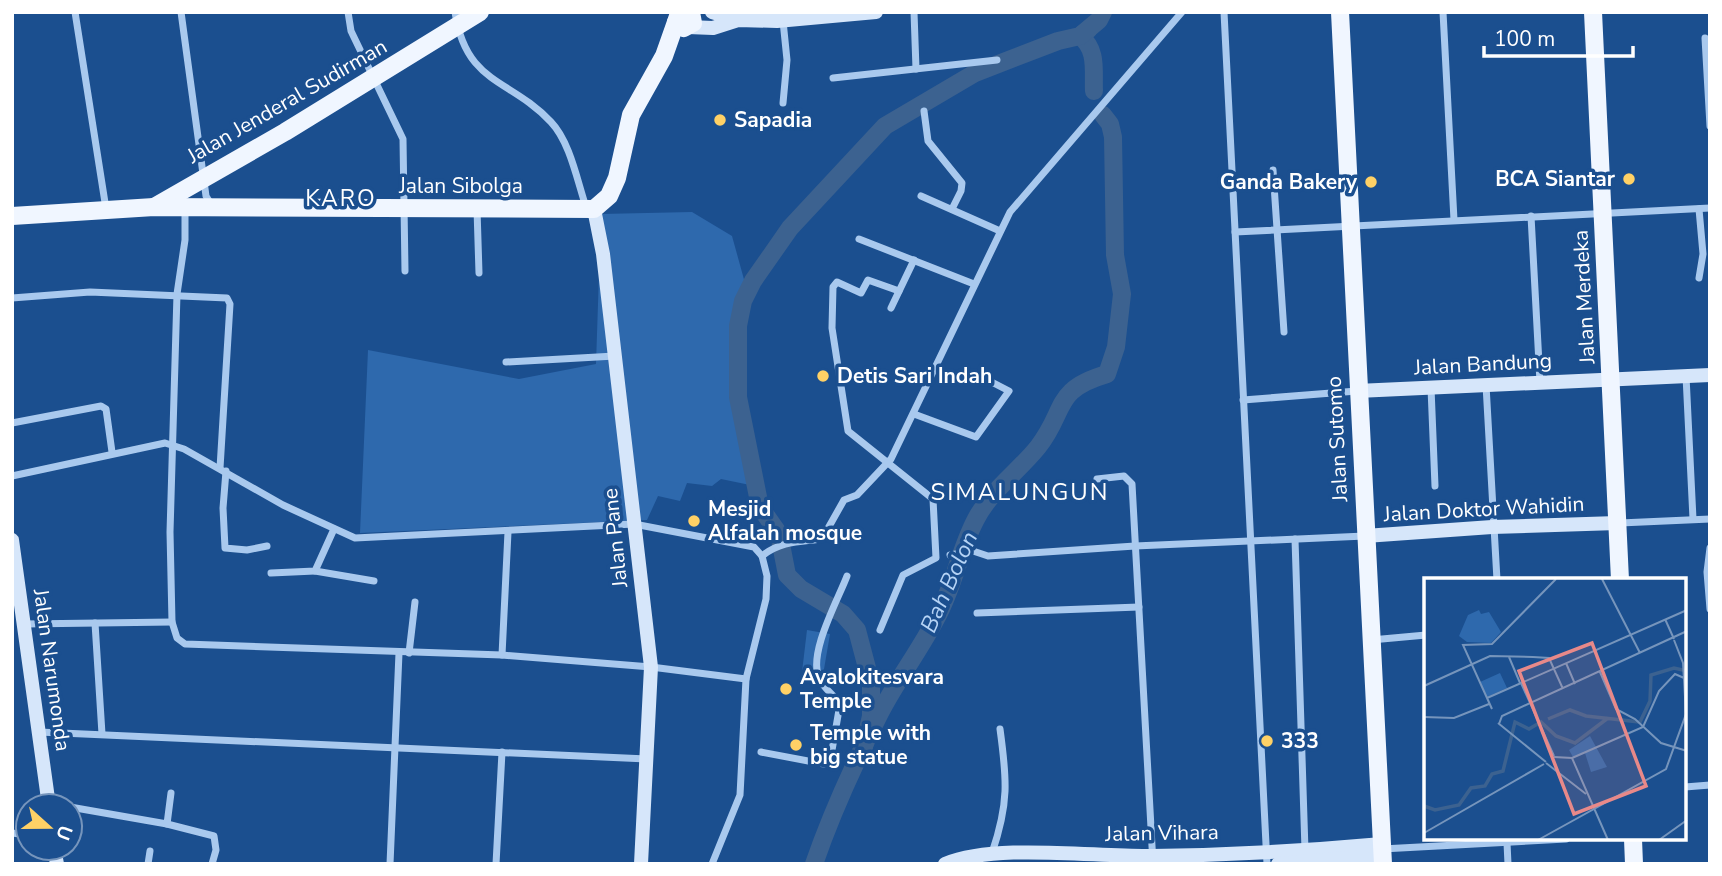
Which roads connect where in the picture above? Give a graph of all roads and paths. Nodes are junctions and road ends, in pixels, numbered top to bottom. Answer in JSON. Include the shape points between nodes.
{"nodes":[{"id":1,"x":75,"y":12,"type":"edge"},
{"id":2,"x":181,"y":12,"type":"edge"},
{"id":3,"x":348,"y":12,"type":"edge"},
{"id":4,"x":480,"y":12,"type":"edge"},
{"id":5,"x":712,"y":12,"type":"edge"},
{"id":6,"x":876,"y":12,"type":"edge"},
{"id":7,"x":914,"y":12,"type":"edge"},
{"id":8,"x":1182,"y":12,"type":"edge"},
{"id":9,"x":1224,"y":12,"type":"edge"},
{"id":10,"x":1340,"y":12,"type":"edge"},
{"id":11,"x":1443,"y":12,"type":"edge"},
{"id":12,"x":1593,"y":12,"type":"edge"},
{"id":13,"x":779,"y":18,"type":"edge"},
{"id":14,"x":456,"y":19,"type":"edge"},
{"id":15,"x":684,"y":20,"type":"edge"},
{"id":16,"x":738,"y":20,"type":"junction"},
{"id":17,"x":1705,"y":38,"type":"dead end"},
{"id":18,"x":997,"y":60,"type":"dead end"},
{"id":19,"x":916,"y":69,"type":"junction"},
{"id":20,"x":833,"y":78,"type":"dead end"},
{"id":21,"x":372,"y":79,"type":"junction"},
{"id":22,"x":783,"y":103,"type":"dead end"},
{"id":23,"x":924,"y":111,"type":"dead end"},
{"id":24,"x":1710,"y":126,"type":"edge"},
{"id":25,"x":1273,"y":170,"type":"dead end"},
{"id":26,"x":206,"y":175,"type":"junction"},
{"id":27,"x":921,"y":195,"type":"dead end"},
{"id":28,"x":154,"y":207,"type":"junction"},
{"id":29,"x":185,"y":208,"type":"junction"},
{"id":30,"x":216,"y":208,"type":"junction"},
{"id":31,"x":1710,"y":208,"type":"edge"},
{"id":32,"x":406,"y":209,"type":"junction"},
{"id":33,"x":477,"y":209,"type":"junction"},
{"id":34,"x":590,"y":209,"type":"junction"},
{"id":35,"x":952,"y":209,"type":"junction"},
{"id":36,"x":1699,"y":209,"type":"junction"},
{"id":37,"x":106,"y":210,"type":"junction"},
{"id":38,"x":1602,"y":211,"type":"junction"},
{"id":39,"x":12,"y":216,"type":"edge"},
{"id":40,"x":1531,"y":216,"type":"junction"},
{"id":41,"x":1454,"y":220,"type":"junction"},
{"id":42,"x":1350,"y":225,"type":"junction"},
{"id":43,"x":1279,"y":230,"type":"junction"},
{"id":44,"x":1000,"y":231,"type":"junction"},
{"id":45,"x":1235,"y":232,"type":"junction"},
{"id":46,"x":859,"y":239,"type":"dead end"},
{"id":47,"x":914,"y":260,"type":"junction"},
{"id":48,"x":405,"y":271,"type":"dead end"},
{"id":49,"x":479,"y":273,"type":"dead end"},
{"id":50,"x":1699,"y":278,"type":"dead end"},
{"id":51,"x":974,"y":285,"type":"junction"},
{"id":52,"x":899,"y":291,"type":"junction"},
{"id":53,"x":177,"y":294,"type":"junction"},
{"id":54,"x":12,"y":298,"type":"edge"},
{"id":55,"x":891,"y":308,"type":"dead end"},
{"id":56,"x":1284,"y":332,"type":"dead end"},
{"id":57,"x":616,"y":356,"type":"junction"},
{"id":58,"x":506,"y":362,"type":"dead end"},
{"id":59,"x":1710,"y":375,"type":"edge"},
{"id":60,"x":1686,"y":376,"type":"junction"},
{"id":61,"x":982,"y":377,"type":"dead end"},
{"id":62,"x":1611,"y":379,"type":"junction"},
{"id":63,"x":1540,"y":382,"type":"junction"},
{"id":64,"x":1486,"y":384,"type":"junction"},
{"id":65,"x":1431,"y":387,"type":"junction"},
{"id":66,"x":1357,"y":391,"type":"junction"},
{"id":67,"x":1243,"y":400,"type":"junction"},
{"id":68,"x":914,"y":414,"type":"junction"},
{"id":69,"x":12,"y":424,"type":"edge"},
{"id":70,"x":171,"y":443,"type":"junction"},
{"id":71,"x":112,"y":452,"type":"junction"},
{"id":72,"x":889,"y":461,"type":"junction"},
{"id":73,"x":223,"y":470,"type":"junction"},
{"id":74,"x":12,"y":476,"type":"edge"},
{"id":75,"x":1097,"y":479,"type":"dead end"},
{"id":76,"x":1435,"y":486,"type":"dead end"},
{"id":77,"x":1693,"y":519,"type":"junction"},
{"id":78,"x":1710,"y":519,"type":"edge"},
{"id":79,"x":1617,"y":523,"type":"junction"},
{"id":80,"x":634,"y":524,"type":"junction"},
{"id":81,"x":1492,"y":527,"type":"junction"},
{"id":82,"x":334,"y":529,"type":"junction"},
{"id":83,"x":508,"y":532,"type":"junction"},
{"id":84,"x":1365,"y":536,"type":"junction"},
{"id":85,"x":1295,"y":539,"type":"junction"},
{"id":86,"x":12,"y":540,"type":"edge"},
{"id":87,"x":1253,"y":541,"type":"junction"},
{"id":88,"x":1135,"y":545,"type":"junction"},
{"id":89,"x":267,"y":546,"type":"dead end"},
{"id":90,"x":1710,"y":548,"type":"edge"},
{"id":91,"x":950,"y":555,"type":"dead end"},
{"id":92,"x":762,"y":556,"type":"junction"},
{"id":93,"x":315,"y":571,"type":"junction"},
{"id":94,"x":271,"y":573,"type":"dead end"},
{"id":95,"x":847,"y":576,"type":"dead end"},
{"id":96,"x":1497,"y":578,"type":"edge"},
{"id":97,"x":1620,"y":578,"type":"edge"},
{"id":98,"x":374,"y":581,"type":"dead end"},
{"id":99,"x":415,"y":602,"type":"dead end"},
{"id":100,"x":1139,"y":607,"type":"junction"},
{"id":101,"x":1710,"y":609,"type":"edge"},
{"id":102,"x":977,"y":613,"type":"dead end"},
{"id":103,"x":172,"y":622,"type":"junction"},
{"id":104,"x":95,"y":623,"type":"junction"},
{"id":105,"x":24,"y":624,"type":"junction"},
{"id":106,"x":880,"y":630,"type":"dead end"},
{"id":107,"x":1424,"y":635,"type":"edge"},
{"id":108,"x":1371,"y":640,"type":"junction"},
{"id":109,"x":399,"y":653,"type":"junction"},
{"id":110,"x":409,"y":653,"type":"junction"},
{"id":111,"x":502,"y":655,"type":"junction"},
{"id":112,"x":651,"y":667,"type":"junction"},
{"id":113,"x":746,"y":679,"type":"junction"},
{"id":114,"x":1000,"y":729,"type":"dead end"},
{"id":115,"x":39,"y":732,"type":"junction"},
{"id":116,"x":102,"y":734,"type":"junction"},
{"id":117,"x":393,"y":747,"type":"junction"},
{"id":118,"x":502,"y":752,"type":"junction"},
{"id":119,"x":761,"y":752,"type":"dead end"},
{"id":120,"x":647,"y":759,"type":"junction"},
{"id":121,"x":1710,"y":785,"type":"edge"},
{"id":122,"x":1687,"y":787,"type":"edge"},
{"id":123,"x":47,"y":792,"type":"edge"},
{"id":124,"x":171,"y":793,"type":"dead end"},
{"id":125,"x":84,"y":809,"type":"edge"},
{"id":126,"x":167,"y":824,"type":"junction"},
{"id":127,"x":1536,"y":841,"type":"edge"},
{"id":128,"x":1633,"y":841,"type":"edge"},
{"id":129,"x":1507,"y":843,"type":"junction"},
{"id":130,"x":150,"y":851,"type":"dead end"},
{"id":131,"x":992,"y":853,"type":"junction"},
{"id":132,"x":1382,"y":853,"type":"edge"},
{"id":133,"x":1305,"y":856,"type":"edge"},
{"id":134,"x":1266,"y":858,"type":"edge"},
{"id":135,"x":978,"y":859,"type":"edge"},
{"id":136,"x":1073,"y":860,"type":"edge"},
{"id":137,"x":1153,"y":860,"type":"edge"},
{"id":138,"x":148,"y":864,"type":"edge"},
{"id":139,"x":212,"y":864,"type":"edge"},
{"id":140,"x":390,"y":864,"type":"edge"},
{"id":141,"x":496,"y":864,"type":"edge"},
{"id":142,"x":641,"y":864,"type":"edge"},
{"id":143,"x":712,"y":864,"type":"edge"},
{"id":144,"x":944,"y":864,"type":"edge"},
{"id":145,"x":1278,"y":864,"type":"edge"},
{"id":146,"x":1508,"y":864,"type":"edge"},
{"id":147,"x":1634,"y":864,"type":"edge"}],
"edges":[{"from":1,"to":37,"type":"street"},
{"from":2,"to":26,"type":"street"},
{"from":3,"to":21,"type":"street","via":[[351,31]]},
{"from":4,"to":14,"type":"main road","name":"Jalan Jenderal Sudirman"},
{"from":5,"to":16,"type":"street"},
{"from":6,"to":13,"type":"street"},
{"from":7,"to":19,"type":"street"},
{"from":8,"to":44,"type":"street","via":[[1010,212]]},
{"from":9,"to":45,"type":"street"},
{"from":10,"to":42,"type":"main road","name":"Jalan Sutomo"},
{"from":11,"to":41,"type":"street"},
{"from":12,"to":38,"type":"main road","name":"Jalan Merdeka"},
{"from":13,"to":16,"type":"street"},
{"from":13,"to":22,"type":"street","via":[[787,61]]},
{"from":14,"to":21,"type":"main road","name":"Jalan Jenderal Sudirman"},
{"from":14,"to":34,"type":"street","via":[[471,60],[553,123]]},
{"from":15,"to":16,"type":"street","via":[[713,28]]},
{"from":15,"to":34,"type":"main road","via":[[676,46],[664,55],[631,115],[609,196]]},
{"from":17,"to":24,"type":"street"},
{"from":18,"to":19,"type":"street"},
{"from":19,"to":20,"type":"street"},
{"from":21,"to":26,"type":"main road","name":"Jalan Jenderal Sudirman"},
{"from":21,"to":32,"type":"street","via":[[402,139]]},
{"from":23,"to":35,"type":"street","via":[[928,141],[962,183]]},
{"from":25,"to":43,"type":"street"},
{"from":26,"to":28,"type":"main road","name":"Jalan Jenderal Sudirman"},
{"from":26,"to":30,"type":"street","via":[[207,200]]},
{"from":27,"to":35,"type":"street"},
{"from":28,"to":29,"type":"main road","name":"Jalan Sibolga"},
{"from":28,"to":37,"type":"main road","name":"Jalan Sibolga"},
{"from":29,"to":30,"type":"main road","name":"Jalan Sibolga"},
{"from":29,"to":53,"type":"street"},
{"from":30,"to":32,"type":"main road","name":"Jalan Sibolga"},
{"from":31,"to":36,"type":"street"},
{"from":32,"to":33,"type":"main road","name":"Jalan Sibolga"},
{"from":32,"to":48,"type":"street"},
{"from":33,"to":34,"type":"main road","name":"Jalan Sibolga"},
{"from":33,"to":49,"type":"street"},
{"from":34,"to":57,"type":"street","name":"Jalan Pane","via":[[603,254]]},
{"from":35,"to":44,"type":"street"},
{"from":36,"to":38,"type":"street"},
{"from":36,"to":50,"type":"street","via":[[1703,254]]},
{"from":37,"to":39,"type":"main road","name":"Jalan Sibolga"},
{"from":38,"to":40,"type":"street"},
{"from":38,"to":62,"type":"main road","name":"Jalan Merdeka"},
{"from":40,"to":41,"type":"street"},
{"from":40,"to":63,"type":"street"},
{"from":41,"to":42,"type":"street"},
{"from":42,"to":43,"type":"street"},
{"from":42,"to":66,"type":"main road","name":"Jalan Sutomo"},
{"from":43,"to":45,"type":"street"},
{"from":43,"to":56,"type":"street"},
{"from":44,"to":51,"type":"street"},
{"from":45,"to":67,"type":"street"},
{"from":46,"to":47,"type":"street"},
{"from":47,"to":51,"type":"street"},
{"from":47,"to":52,"type":"street"},
{"from":51,"to":68,"type":"street"},
{"from":52,"to":55,"type":"street"},
{"from":52,"to":72,"type":"street","via":[[868,279],[861,293],[837,282],[833,287],[832,328],[845,422],[848,431]]},
{"from":53,"to":54,"type":"street","via":[[90,292]]},
{"from":53,"to":70,"type":"street"},
{"from":53,"to":73,"type":"street","via":[[221,295],[230,303]]},
{"from":57,"to":58,"type":"street"},
{"from":57,"to":80,"type":"street","name":"Jalan Pane"},
{"from":59,"to":60,"type":"street","name":"Jalan Bandung"},
{"from":60,"to":62,"type":"street","name":"Jalan Bandung"},
{"from":60,"to":77,"type":"street"},
{"from":61,"to":68,"type":"street","via":[[1009,391],[976,437]]},
{"from":62,"to":63,"type":"street","name":"Jalan Bandung"},
{"from":62,"to":79,"type":"main road","name":"Jalan Merdeka"},
{"from":63,"to":64,"type":"street","name":"Jalan Bandung"},
{"from":64,"to":65,"type":"street","name":"Jalan Bandung"},
{"from":64,"to":81,"type":"street"},
{"from":65,"to":66,"type":"street","name":"Jalan Bandung"},
{"from":65,"to":76,"type":"street"},
{"from":66,"to":67,"type":"street"},
{"from":66,"to":84,"type":"main road","name":"Jalan Sutomo"},
{"from":67,"to":87,"type":"street"},
{"from":68,"to":72,"type":"street"},
{"from":69,"to":71,"type":"street","via":[[101,406],[106,409]]},
{"from":70,"to":71,"type":"street"},
{"from":70,"to":73,"type":"street"},
{"from":70,"to":103,"type":"street"},
{"from":71,"to":74,"type":"street"},
{"from":72,"to":92,"type":"street","via":[[857,495],[844,500],[822,539],[775,546]]},
{"from":72,"to":106,"type":"street","via":[[933,499],[936,558],[903,575]]},
{"from":73,"to":82,"type":"street"},
{"from":73,"to":89,"type":"street","via":[[225,548]]},
{"from":75,"to":88,"type":"street","via":[[1124,476],[1131,480]]},
{"from":77,"to":78,"type":"street","name":"Jalan Doktor Wahidin"},
{"from":77,"to":79,"type":"street","name":"Jalan Doktor Wahidin"},
{"from":79,"to":81,"type":"street","name":"Jalan Doktor Wahidin"},
{"from":79,"to":97,"type":"main road","name":"Jalan Merdeka"},
{"from":80,"to":83,"type":"street"},
{"from":80,"to":92,"type":"street","via":[[743,542]]},
{"from":80,"to":112,"type":"street","name":"Jalan Pane"},
{"from":81,"to":84,"type":"street","name":"Jalan Doktor Wahidin"},
{"from":81,"to":96,"type":"street"},
{"from":82,"to":83,"type":"street","via":[[365,540]]},
{"from":82,"to":93,"type":"street"},
{"from":83,"to":111,"type":"street"},
{"from":84,"to":85,"type":"street","name":"Jalan Doktor Wahidin"},
{"from":84,"to":108,"type":"main road","name":"Jalan Sutomo"},
{"from":85,"to":87,"type":"street","name":"Jalan Doktor Wahidin"},
{"from":85,"to":133,"type":"street"},
{"from":86,"to":105,"type":"street","name":"Jalan Narumonda"},
{"from":87,"to":88,"type":"street","name":"Jalan Doktor Wahidin"},
{"from":87,"to":134,"type":"street"},
{"from":88,"to":91,"type":"street","name":"Jalan Doktor Wahidin"},
{"from":88,"to":100,"type":"street"},
{"from":90,"to":101,"type":"street"},
{"from":92,"to":113,"type":"street","via":[[766,599]]},
{"from":93,"to":94,"type":"street"},
{"from":93,"to":98,"type":"street"},
{"from":95,"to":119,"type":"street","via":[[822,636],[817,665],[818,677],[840,704],[827,762]]},
{"from":99,"to":110,"type":"street"},
{"from":100,"to":102,"type":"street"},
{"from":100,"to":137,"type":"street"},
{"from":103,"to":104,"type":"street"},
{"from":103,"to":109,"type":"street","via":[[177,638],[200,647]]},
{"from":104,"to":105,"type":"street"},
{"from":104,"to":116,"type":"street"},
{"from":105,"to":115,"type":"street","name":"Jalan Narumonda"},
{"from":107,"to":108,"type":"street"},
{"from":108,"to":132,"type":"main road","name":"Jalan Sutomo"},
{"from":109,"to":110,"type":"street"},
{"from":109,"to":117,"type":"street"},
{"from":110,"to":111,"type":"street"},
{"from":111,"to":112,"type":"street"},
{"from":112,"to":113,"type":"street"},
{"from":112,"to":120,"type":"street","name":"Jalan Pane"},
{"from":113,"to":143,"type":"street","via":[[740,795]]},
{"from":114,"to":131,"type":"street","via":[[1007,798]]},
{"from":115,"to":116,"type":"street"},
{"from":115,"to":123,"type":"street","name":"Jalan Narumonda"},
{"from":116,"to":117,"type":"street"},
{"from":117,"to":118,"type":"street"},
{"from":117,"to":140,"type":"street"},
{"from":118,"to":120,"type":"street"},
{"from":118,"to":141,"type":"street"},
{"from":120,"to":142,"type":"street","name":"Jalan Pane"},
{"from":121,"to":122,"type":"street"},
{"from":124,"to":126,"type":"street"},
{"from":125,"to":126,"type":"street"},
{"from":126,"to":139,"type":"street","via":[[214,836]]},
{"from":127,"to":129,"type":"street"},
{"from":128,"to":147,"type":"main road"},
{"from":129,"to":132,"type":"street"},
{"from":129,"to":146,"type":"street"},
{"from":130,"to":138,"type":"street"},
{"from":131,"to":135,"type":"street","name":"Jalan Vihara"},
{"from":131,"to":136,"type":"street","name":"Jalan Vihara"},
{"from":132,"to":133,"type":"street","name":"Jalan Vihara"},
{"from":133,"to":134,"type":"street","name":"Jalan Vihara"},
{"from":133,"to":145,"type":"street","name":"Jalan Vihara"},
{"from":134,"to":137,"type":"street","name":"Jalan Vihara"},
{"from":135,"to":144,"type":"street","name":"Jalan Vihara"},
{"from":136,"to":137,"type":"street","name":"Jalan Vihara"}]}
